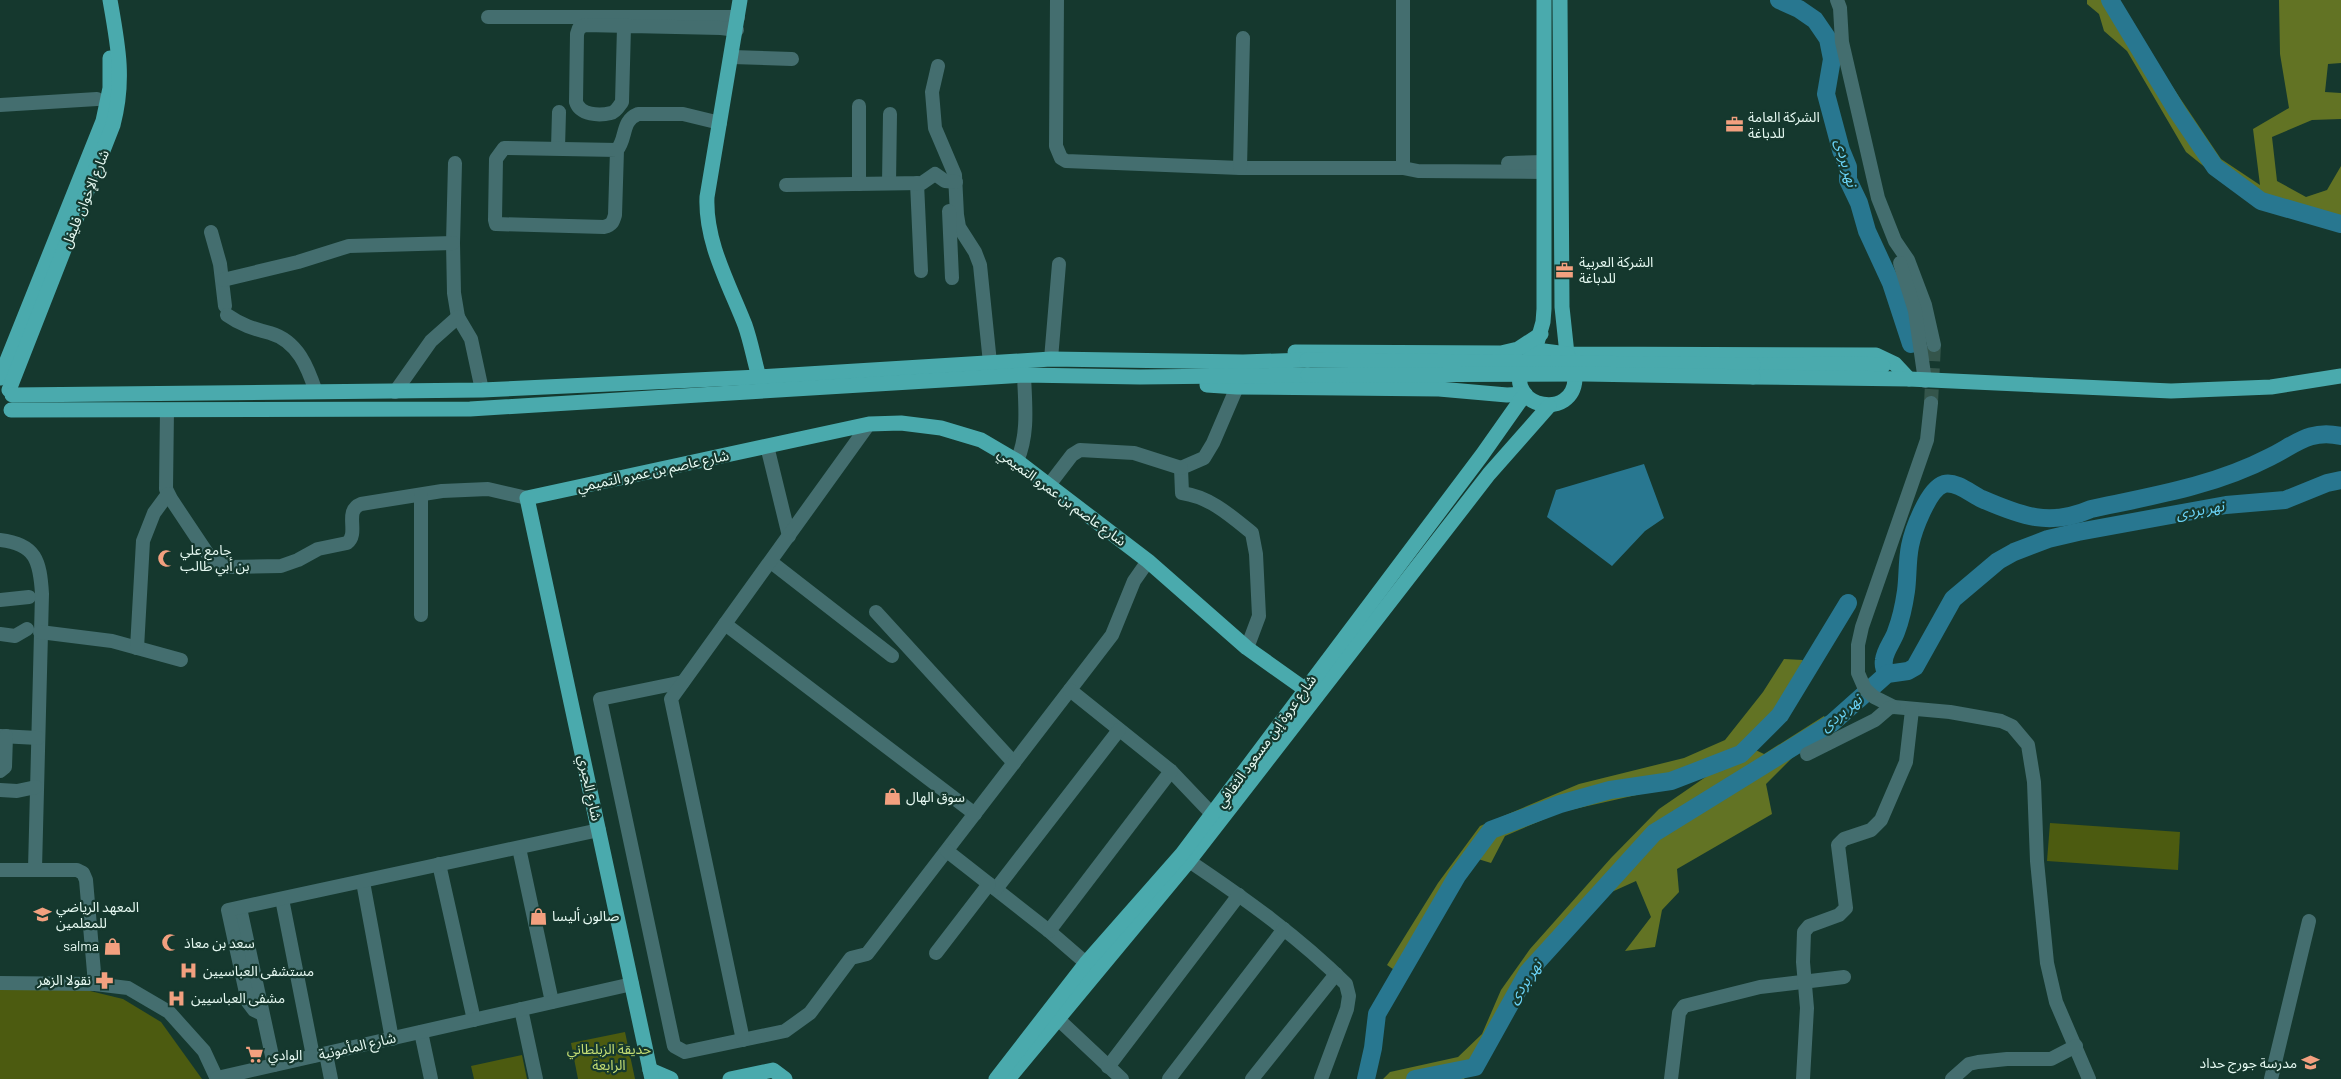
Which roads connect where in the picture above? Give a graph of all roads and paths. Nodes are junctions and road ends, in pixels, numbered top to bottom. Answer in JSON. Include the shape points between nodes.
{"nodes":[{"id":1,"x":100,"y":0,"type":"edge"},
{"id":2,"x":110,"y":0,"type":"edge"},
{"id":3,"x":740,"y":0,"type":"edge"},
{"id":4,"x":1057,"y":0,"type":"edge"},
{"id":5,"x":1403,"y":0,"type":"edge"},
{"id":6,"x":1544,"y":0,"type":"edge"},
{"id":7,"x":1560,"y":0,"type":"edge"},
{"id":8,"x":1837,"y":0,"type":"edge"},
{"id":9,"x":488,"y":17,"type":"dead end"},
{"id":10,"x":738,"y":23,"type":"junction"},
{"id":11,"x":624,"y":27,"type":"junction"},
{"id":12,"x":1243,"y":38,"type":"dead end"},
{"id":13,"x":732,"y":57,"type":"junction"},
{"id":14,"x":792,"y":59,"type":"dead end"},
{"id":15,"x":1848,"y":63,"type":"junction"},
{"id":16,"x":938,"y":66,"type":"dead end"},
{"id":17,"x":97,"y":98,"type":"dead end"},
{"id":18,"x":0,"y":105,"type":"edge"},
{"id":19,"x":858,"y":106,"type":"dead end"},
{"id":20,"x":559,"y":112,"type":"dead end"},
{"id":21,"x":890,"y":114,"type":"dead end"},
{"id":22,"x":108,"y":123,"type":"junction"},
{"id":23,"x":720,"y":123,"type":"junction"},
{"id":24,"x":558,"y":148,"type":"junction"},
{"id":25,"x":617,"y":150,"type":"junction"},
{"id":26,"x":455,"y":163,"type":"dead end"},
{"id":27,"x":1544,"y":167,"type":"junction"},
{"id":28,"x":1240,"y":168,"type":"junction"},
{"id":29,"x":1403,"y":168,"type":"junction"},
{"id":30,"x":952,"y":182,"type":"junction"},
{"id":31,"x":889,"y":183,"type":"junction"},
{"id":32,"x":917,"y":183,"type":"junction"},
{"id":33,"x":859,"y":184,"type":"junction"},
{"id":34,"x":786,"y":185,"type":"dead end"},
{"id":35,"x":211,"y":232,"type":"dead end"},
{"id":36,"x":453,"y":243,"type":"junction"},
{"id":37,"x":1059,"y":264,"type":"dead end"},
{"id":38,"x":921,"y":271,"type":"dead end"},
{"id":39,"x":952,"y":278,"type":"dead end"},
{"id":40,"x":222,"y":280,"type":"junction"},
{"id":41,"x":458,"y":317,"type":"junction"},
{"id":42,"x":1540,"y":334,"type":"junction"},
{"id":43,"x":1934,"y":345,"type":"tunnel mouth"},
{"id":44,"x":1566,"y":354,"type":"junction"},
{"id":45,"x":1530,"y":357,"type":"junction"},
{"id":46,"x":1051,"y":359,"type":"junction"},
{"id":47,"x":1110,"y":361,"type":"junction"},
{"id":48,"x":990,"y":363,"type":"junction"},
{"id":49,"x":1308,"y":368,"type":"junction"},
{"id":50,"x":1024,"y":375,"type":"junction"},
{"id":51,"x":2341,"y":376,"type":"edge"},
{"id":52,"x":759,"y":377,"type":"junction"},
{"id":53,"x":1140,"y":377,"type":"junction"},
{"id":54,"x":1908,"y":379,"type":"junction"},
{"id":55,"x":1925,"y":381,"type":"junction"},
{"id":56,"x":5,"y":387,"type":"edge"},
{"id":57,"x":1237,"y":387,"type":"junction"},
{"id":58,"x":482,"y":390,"type":"junction"},
{"id":59,"x":316,"y":392,"type":"junction"},
{"id":60,"x":395,"y":392,"type":"junction"},
{"id":61,"x":1487,"y":393,"type":"junction"},
{"id":62,"x":1525,"y":394,"type":"junction"},
{"id":63,"x":1931,"y":402,"type":"tunnel mouth"},
{"id":64,"x":1549,"y":406,"type":"junction"},
{"id":65,"x":167,"y":410,"type":"junction"},
{"id":66,"x":6,"y":414,"type":"edge"},
{"id":67,"x":1507,"y":418,"type":"junction"},
{"id":68,"x":869,"y":424,"type":"junction"},
{"id":69,"x":767,"y":446,"type":"junction"},
{"id":70,"x":1017,"y":461,"type":"junction"},
{"id":71,"x":1181,"y":468,"type":"junction"},
{"id":72,"x":1049,"y":485,"type":"junction"},
{"id":73,"x":168,"y":494,"type":"junction"},
{"id":74,"x":421,"y":496,"type":"junction"},
{"id":75,"x":527,"y":498,"type":"junction"},
{"id":76,"x":789,"y":536,"type":"junction"},
{"id":77,"x":0,"y":540,"type":"edge"},
{"id":78,"x":1148,"y":560,"type":"junction"},
{"id":79,"x":771,"y":562,"type":"junction"},
{"id":80,"x":29,"y":597,"type":"dead end"},
{"id":81,"x":0,"y":600,"type":"edge"},
{"id":82,"x":876,"y":612,"type":"dead end"},
{"id":83,"x":421,"y":615,"type":"dead end"},
{"id":84,"x":725,"y":624,"type":"junction"},
{"id":85,"x":34,"y":630,"type":"junction"},
{"id":86,"x":0,"y":634,"type":"edge"},
{"id":87,"x":137,"y":648,"type":"junction"},
{"id":88,"x":1247,"y":648,"type":"junction"},
{"id":89,"x":892,"y":656,"type":"dead end"},
{"id":90,"x":181,"y":660,"type":"dead end"},
{"id":91,"x":683,"y":682,"type":"junction"},
{"id":92,"x":1070,"y":690,"type":"junction"},
{"id":93,"x":1310,"y":693,"type":"junction"},
{"id":94,"x":1889,"y":705,"type":"junction"},
{"id":95,"x":1912,"y":710,"type":"junction"},
{"id":96,"x":1119,"y":730,"type":"junction"},
{"id":97,"x":3,"y":736,"type":"edge"},
{"id":98,"x":38,"y":738,"type":"junction"},
{"id":99,"x":1806,"y":754,"type":"dead end"},
{"id":100,"x":1014,"y":763,"type":"junction"},
{"id":101,"x":0,"y":771,"type":"edge"},
{"id":102,"x":1171,"y":771,"type":"junction"},
{"id":103,"x":36,"y":787,"type":"junction"},
{"id":104,"x":0,"y":790,"type":"edge"},
{"id":105,"x":975,"y":814,"type":"junction"},
{"id":106,"x":1212,"y":814,"type":"junction"},
{"id":107,"x":599,"y":830,"type":"junction"},
{"id":108,"x":519,"y":848,"type":"junction"},
{"id":109,"x":947,"y":851,"type":"junction"},
{"id":110,"x":1189,"y":861,"type":"junction"},
{"id":111,"x":439,"y":864,"type":"junction"},
{"id":112,"x":35,"y":869,"type":"junction"},
{"id":113,"x":0,"y":870,"type":"edge"},
{"id":114,"x":363,"y":882,"type":"junction"},
{"id":115,"x":993,"y":886,"type":"junction"},
{"id":116,"x":1240,"y":895,"type":"junction"},
{"id":117,"x":282,"y":899,"type":"junction"},
{"id":118,"x":2309,"y":921,"type":"dead end"},
{"id":119,"x":1284,"y":930,"type":"junction"},
{"id":120,"x":1049,"y":931,"type":"junction"},
{"id":121,"x":936,"y":953,"type":"dead end"},
{"id":122,"x":1086,"y":963,"type":"junction"},
{"id":123,"x":1336,"y":974,"type":"junction"},
{"id":124,"x":1844,"y":976,"type":"dead end"},
{"id":125,"x":1805,"y":980,"type":"junction"},
{"id":126,"x":0,"y":983,"type":"edge"},
{"id":127,"x":95,"y":984,"type":"junction"},
{"id":128,"x":632,"y":984,"type":"junction"},
{"id":129,"x":552,"y":1002,"type":"junction"},
{"id":130,"x":521,"y":1009,"type":"junction"},
{"id":131,"x":474,"y":1020,"type":"junction"},
{"id":132,"x":1059,"y":1020,"type":"junction"},
{"id":133,"x":421,"y":1032,"type":"junction"},
{"id":134,"x":392,"y":1038,"type":"junction"},
{"id":135,"x":743,"y":1040,"type":"junction"},
{"id":136,"x":2076,"y":1046,"type":"junction"},
{"id":137,"x":319,"y":1055,"type":"junction"},
{"id":138,"x":274,"y":1065,"type":"junction"},
{"id":139,"x":1108,"y":1067,"type":"junction"},
{"id":140,"x":651,"y":1075,"type":"edge"},
{"id":141,"x":217,"y":1079,"type":"edge"},
{"id":142,"x":331,"y":1079,"type":"edge"},
{"id":143,"x":431,"y":1079,"type":"edge"},
{"id":144,"x":536,"y":1079,"type":"edge"},
{"id":145,"x":671,"y":1079,"type":"edge"},
{"id":146,"x":730,"y":1079,"type":"edge"},
{"id":147,"x":785,"y":1079,"type":"edge"},
{"id":148,"x":996,"y":1079,"type":"edge"},
{"id":149,"x":1008,"y":1079,"type":"edge"},
{"id":150,"x":1122,"y":1079,"type":"edge"},
{"id":151,"x":1169,"y":1079,"type":"edge"},
{"id":152,"x":1252,"y":1079,"type":"edge"},
{"id":153,"x":1321,"y":1079,"type":"edge"},
{"id":154,"x":1670,"y":1079,"type":"edge"},
{"id":155,"x":1803,"y":1079,"type":"edge"},
{"id":156,"x":1952,"y":1079,"type":"edge"},
{"id":157,"x":2089,"y":1079,"type":"edge"},
{"id":158,"x":2271,"y":1079,"type":"edge"}],
"edges":[{"from":1,"to":22,"type":"main road","name":"شارع الإخوان فليفل","via":[[110,70]]},
{"from":2,"to":22,"type":"main road","name":"شارع الإخوان فليفل","via":[[121,79],[119,104]]},
{"from":3,"to":10,"type":"main road"},
{"from":4,"to":28,"type":"street","via":[[1056,146],[1060,158],[1072,162]]},
{"from":5,"to":29,"type":"street"},
{"from":6,"to":27,"type":"main road"},
{"from":7,"to":44,"type":"main road","via":[[1562,307]]},
{"from":8,"to":15,"type":"street"},
{"from":9,"to":10,"type":"street"},
{"from":10,"to":11,"type":"street","via":[[721,28]]},
{"from":10,"to":13,"type":"main road"},
{"from":11,"to":11,"type":"street","via":[[584,25],[579,28],[576,102],[584,113],[611,113],[622,102]]},
{"from":12,"to":28,"type":"street"},
{"from":13,"to":14,"type":"street"},
{"from":13,"to":23,"type":"main road"},
{"from":15,"to":43,"type":"street","via":[[1878,198],[1895,241],[1908,260]]},
{"from":15,"to":55,"type":"street","via":[[1853,125],[1870,194],[1901,266],[1915,311]]},
{"from":16,"to":30,"type":"street","via":[[932,92],[933,119],[953,169]]},
{"from":17,"to":18,"type":"street"},
{"from":19,"to":33,"type":"street"},
{"from":20,"to":24,"type":"street"},
{"from":21,"to":31,"type":"street"},
{"from":22,"to":56,"type":"main road","name":"شارع الإخوان فليفل"},
{"from":23,"to":25,"type":"street","via":[[683,114],[638,114],[627,123]]},
{"from":23,"to":52,"type":"main road","via":[[706,214],[726,282],[745,325]]},
{"from":24,"to":25,"type":"street"},
{"from":24,"to":25,"type":"street","via":[[510,147],[499,152],[496,159],[496,224],[609,226],[615,215]]},
{"from":26,"to":36,"type":"street"},
{"from":27,"to":29,"type":"street","via":[[1418,164]]},
{"from":27,"to":42,"type":"main road","via":[[1544,309]]},
{"from":28,"to":29,"type":"street"},
{"from":30,"to":32,"type":"street","via":[[935,174],[925,182]]},
{"from":30,"to":39,"type":"street"},
{"from":30,"to":48,"type":"street","via":[[957,221],[975,252],[981,272]]},
{"from":31,"to":32,"type":"street"},
{"from":31,"to":33,"type":"street"},
{"from":32,"to":38,"type":"street"},
{"from":33,"to":34,"type":"street"},
{"from":35,"to":40,"type":"street"},
{"from":36,"to":40,"type":"street","via":[[349,246]]},
{"from":36,"to":41,"type":"street"},
{"from":37,"to":46,"type":"street"},
{"from":40,"to":59,"type":"street","via":[[226,310],[244,326],[271,333],[290,344],[308,369]]},
{"from":41,"to":58,"type":"street","via":[[471,339]]},
{"from":41,"to":60,"type":"street","via":[[431,341]]},
{"from":42,"to":45,"type":"main road"},
{"from":42,"to":47,"type":"main road","via":[[1518,349],[1501,353],[1201,352]]},
{"from":44,"to":45,"type":"main road","via":[[1544,351]]},
{"from":44,"to":54,"type":"main road","via":[[1876,355],[1895,364]]},
{"from":44,"to":64,"type":"main road","via":[[1574,372],[1574,386],[1568,397]]},
{"from":45,"to":62,"type":"main road","via":[[1520,375]]},
{"from":46,"to":47,"type":"main road"},
{"from":46,"to":48,"type":"main road"},
{"from":47,"to":49,"type":"main road"},
{"from":48,"to":52,"type":"main road"},
{"from":49,"to":53,"type":"main road"},
{"from":49,"to":54,"type":"main road","bridge":true,"via":[[1753,371],[1870,364],[1890,369]]},
{"from":50,"to":53,"type":"main road"},
{"from":50,"to":65,"type":"main road","via":[[470,409]]},
{"from":50,"to":70,"type":"street","via":[[1026,427]]},
{"from":51,"to":55,"type":"main road","via":[[2225,390],[2144,391]]},
{"from":52,"to":58,"type":"main road"},
{"from":53,"to":57,"type":"main road"},
{"from":54,"to":55,"type":"main road"},
{"from":56,"to":59,"type":"main road"},
{"from":56,"to":66,"type":"main road","name":"شارع الإخوان فليفل","via":[[13,400]]},
{"from":57,"to":61,"type":"main road","via":[[1439,389]]},
{"from":57,"to":71,"type":"street","via":[[1204,458]]},
{"from":58,"to":60,"type":"main road"},
{"from":59,"to":60,"type":"main road"},
{"from":61,"to":62,"type":"main road"},
{"from":61,"to":67,"type":"main road","via":[[1501,403]]},
{"from":62,"to":64,"type":"main road","via":[[1536,404]]},
{"from":62,"to":67,"type":"main road","name":"شارع عروة إبن مسعود الثقافي"},
{"from":63,"to":94,"type":"street","via":[[1927,440],[1860,635],[1858,673],[1865,689]]},
{"from":64,"to":93,"type":"main road","name":"شارع عروة إبن مسعود الثقافي"},
{"from":65,"to":66,"type":"main road"},
{"from":65,"to":73,"type":"street","via":[[165,474]]},
{"from":67,"to":93,"type":"main road","name":"شارع عروة إبن مسعود الثقافي"},
{"from":68,"to":69,"type":"main road","name":"شارع عاصم بن عمرو التميمي"},
{"from":68,"to":70,"type":"main road","name":"شارع عاصم بن عمرو التميمي","via":[[901,423],[941,428],[981,440]]},
{"from":68,"to":76,"type":"street"},
{"from":69,"to":75,"type":"main road","name":"شارع عاصم بن عمرو التميمي"},
{"from":69,"to":76,"type":"street"},
{"from":70,"to":72,"type":"main road","name":"شارع عاصم بن عمرو التميمي"},
{"from":71,"to":72,"type":"street","via":[[1134,453],[1080,450],[1072,454]]},
{"from":71,"to":88,"type":"street","via":[[1182,493],[1197,495],[1211,502],[1252,533],[1259,616]]},
{"from":72,"to":78,"type":"main road","name":"شارع عاصم بن عمرو التميمي"},
{"from":73,"to":74,"type":"street","via":[[207,554],[229,567],[281,566],[318,549],[347,543],[352,538],[352,514],[356,506]]},
{"from":73,"to":87,"type":"street","via":[[154,513],[143,541]]},
{"from":74,"to":75,"type":"street","via":[[442,491],[488,489]]},
{"from":74,"to":83,"type":"street"},
{"from":75,"to":107,"type":"main road","name":"شارع الجبري"},
{"from":76,"to":79,"type":"street"},
{"from":77,"to":85,"type":"street","via":[[21,544],[32,552],[41,568],[42,594]]},
{"from":78,"to":88,"type":"main road","name":"شارع عاصم بن عمرو التميمي"},
{"from":78,"to":92,"type":"street","via":[[1134,581],[1112,635]]},
{"from":79,"to":84,"type":"street"},
{"from":79,"to":89,"type":"street"},
{"from":80,"to":81,"type":"street"},
{"from":82,"to":100,"type":"street"},
{"from":84,"to":91,"type":"street"},
{"from":84,"to":105,"type":"street"},
{"from":85,"to":86,"type":"street","via":[[15,636]]},
{"from":85,"to":87,"type":"street"},
{"from":85,"to":98,"type":"street"},
{"from":87,"to":90,"type":"street"},
{"from":88,"to":93,"type":"main road","name":"شارع عاصم بن عمرو التميمي"},
{"from":91,"to":135,"type":"street","via":[[671,699]]},
{"from":91,"to":135,"type":"street","via":[[600,699],[674,1046],[684,1052]]},
{"from":92,"to":96,"type":"street"},
{"from":92,"to":100,"type":"street"},
{"from":93,"to":106,"type":"main road","name":"شارع عروة إبن مسعود الثقافي"},
{"from":93,"to":110,"type":"main road","name":"شارع عروة إبن مسعود الثقافي"},
{"from":94,"to":95,"type":"street"},
{"from":94,"to":99,"type":"street","via":[[1875,720]]},
{"from":95,"to":125,"type":"street","via":[[1906,762],[1885,813],[1871,830],[1844,839],[1838,845],[1846,908],[1839,915],[1808,926],[1804,932]]},
{"from":95,"to":136,"type":"street","via":[[1950,712],[2001,721],[2012,726],[2028,745],[2034,782],[2037,860],[2047,963],[2056,1002]]},
{"from":96,"to":102,"type":"street"},
{"from":96,"to":115,"type":"street"},
{"from":97,"to":98,"type":"street"},
{"from":97,"to":101,"type":"street","via":[[5,767]]},
{"from":98,"to":103,"type":"street"},
{"from":100,"to":105,"type":"street"},
{"from":102,"to":106,"type":"street"},
{"from":102,"to":120,"type":"street"},
{"from":103,"to":104,"type":"street"},
{"from":103,"to":112,"type":"street"},
{"from":105,"to":109,"type":"street"},
{"from":106,"to":122,"type":"main road","name":"شارع عروة إبن مسعود الثقافي","via":[[1182,854]]},
{"from":107,"to":108,"type":"street"},
{"from":107,"to":128,"type":"main road","name":"شارع الجبري"},
{"from":108,"to":111,"type":"street"},
{"from":108,"to":129,"type":"street"},
{"from":109,"to":115,"type":"street"},
{"from":109,"to":135,"type":"street","via":[[867,954],[851,958],[810,1013],[786,1031]]},
{"from":110,"to":116,"type":"street"},
{"from":110,"to":132,"type":"main road","name":"شارع عروة إبن مسعود الثقافي"},
{"from":111,"to":114,"type":"street"},
{"from":111,"to":131,"type":"street"},
{"from":112,"to":113,"type":"street"},
{"from":112,"to":127,"type":"street","via":[[77,870],[85,876]]},
{"from":114,"to":117,"type":"street"},
{"from":114,"to":134,"type":"street"},
{"from":115,"to":120,"type":"street"},
{"from":115,"to":121,"type":"street"},
{"from":116,"to":119,"type":"street"},
{"from":116,"to":139,"type":"street"},
{"from":117,"to":137,"type":"street"},
{"from":117,"to":138,"type":"street","via":[[234,909]]},
{"from":118,"to":158,"type":"street"},
{"from":119,"to":123,"type":"street"},
{"from":119,"to":151,"type":"street"},
{"from":120,"to":122,"type":"street"},
{"from":122,"to":148,"type":"main road","name":"شارع عروة إبن مسعود الثقافي"},
{"from":123,"to":152,"type":"street"},
{"from":123,"to":153,"type":"street","via":[[1346,984],[1349,1003]]},
{"from":124,"to":125,"type":"street"},
{"from":125,"to":154,"type":"street","via":[[1760,987],[1684,1006],[1679,1013]]},
{"from":125,"to":155,"type":"street","via":[[1807,1008]]},
{"from":126,"to":127,"type":"street","name":"شارع المأمونية"},
{"from":127,"to":141,"type":"street","name":"شارع المأمونية","via":[[128,988],[169,1012],[204,1051]]},
{"from":128,"to":129,"type":"street","name":"شارع المأمونية"},
{"from":128,"to":140,"type":"main road","name":"شارع الجبري"},
{"from":129,"to":130,"type":"street","name":"شارع المأمونية"},
{"from":130,"to":131,"type":"street","name":"شارع المأمونية"},
{"from":130,"to":144,"type":"street"},
{"from":131,"to":133,"type":"street","name":"شارع المأمونية"},
{"from":132,"to":139,"type":"street"},
{"from":132,"to":149,"type":"main road","name":"شارع عروة إبن مسعود الثقافي"},
{"from":133,"to":134,"type":"street","name":"شارع المأمونية"},
{"from":133,"to":143,"type":"street"},
{"from":134,"to":137,"type":"street","name":"شارع المأمونية"},
{"from":136,"to":156,"type":"street","via":[[2051,1059],[2007,1058],[1969,1064]]},
{"from":136,"to":157,"type":"street"},
{"from":137,"to":138,"type":"street","name":"شارع المأمونية"},
{"from":137,"to":142,"type":"street"},
{"from":138,"to":141,"type":"street","name":"شارع المأمونية"},
{"from":139,"to":150,"type":"street"},
{"from":140,"to":145,"type":"main road"},
{"from":146,"to":147,"type":"main road","via":[[773,1070]]}]}
